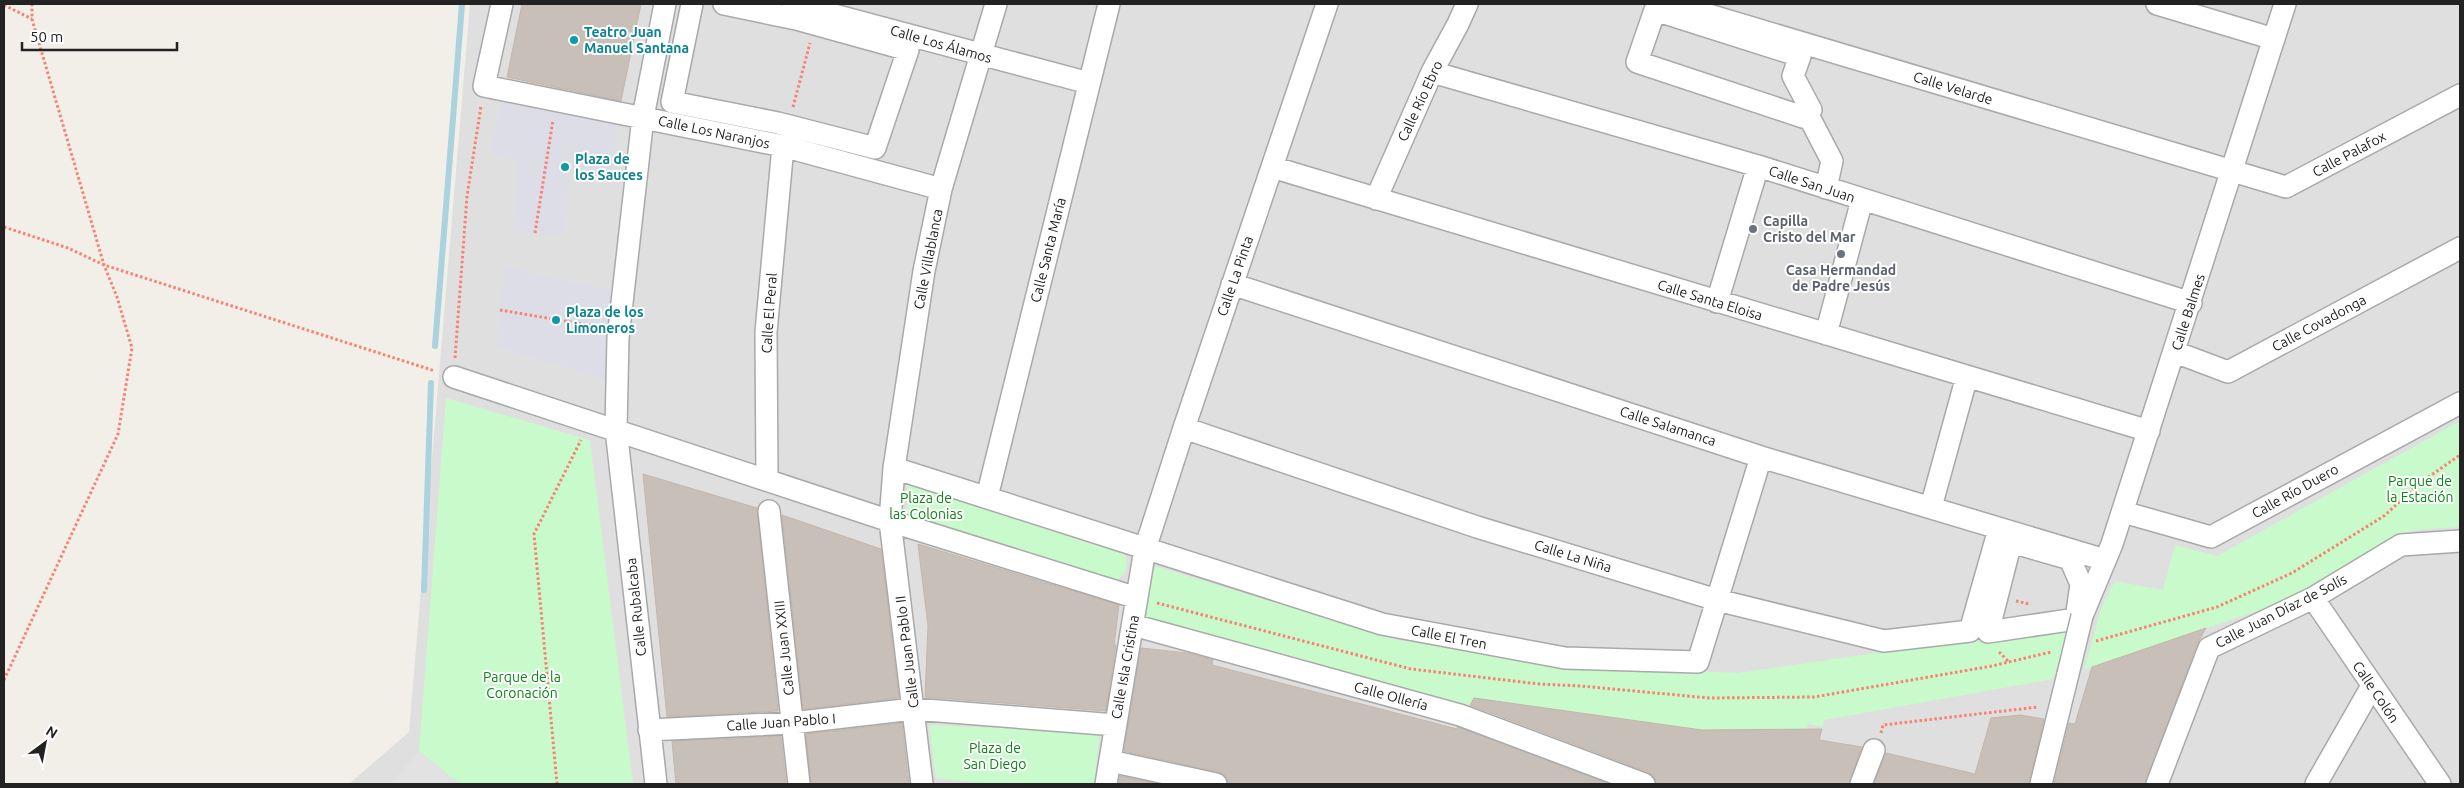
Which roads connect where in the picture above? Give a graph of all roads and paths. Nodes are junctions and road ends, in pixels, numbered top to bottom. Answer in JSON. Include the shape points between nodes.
{"nodes":[{"id":1,"x":32,"y":4,"type":"edge"},
{"id":2,"x":502,"y":4,"type":"edge"},
{"id":3,"x":665,"y":4,"type":"edge"},
{"id":4,"x":692,"y":4,"type":"edge"},
{"id":5,"x":724,"y":4,"type":"edge"},
{"id":6,"x":794,"y":4,"type":"edge"},
{"id":7,"x":996,"y":4,"type":"edge"},
{"id":8,"x":1109,"y":4,"type":"edge"},
{"id":9,"x":1327,"y":4,"type":"edge"},
{"id":10,"x":1466,"y":4,"type":"edge"},
{"id":11,"x":1672,"y":4,"type":"edge"},
{"id":12,"x":2157,"y":4,"type":"edge"},
{"id":13,"x":2286,"y":4,"type":"edge"},
{"id":14,"x":4,"y":5,"type":"edge"},
{"id":15,"x":820,"y":13,"type":"edge"},
{"id":16,"x":32,"y":19,"type":"junction"},
{"id":17,"x":2274,"y":39,"type":"junction"},
{"id":18,"x":982,"y":55,"type":"junction"},
{"id":19,"x":1432,"y":72,"type":"junction"},
{"id":20,"x":1090,"y":83,"type":"junction"},
{"id":21,"x":484,"y":86,"type":"junction"},
{"id":22,"x":2460,"y":95,"type":"edge"},
{"id":23,"x":556,"y":100,"type":"junction"},
{"id":24,"x":1807,"y":113,"type":"junction"},
{"id":25,"x":643,"y":117,"type":"junction"},
{"id":26,"x":788,"y":125,"type":"junction"},
{"id":27,"x":783,"y":146,"type":"junction"},
{"id":28,"x":1758,"y":166,"type":"junction"},
{"id":29,"x":1272,"y":167,"type":"junction"},
{"id":30,"x":2233,"y":173,"type":"junction"},
{"id":31,"x":1826,"y":188,"type":"junction"},
{"id":32,"x":941,"y":189,"type":"junction"},
{"id":33,"x":1376,"y":199,"type":"junction"},
{"id":34,"x":1862,"y":200,"type":"junction"},
{"id":35,"x":4,"y":228,"type":"edge"},
{"id":36,"x":535,"y":232,"type":"dead end"},
{"id":37,"x":2460,"y":248,"type":"edge"},
{"id":38,"x":104,"y":265,"type":"junction"},
{"id":39,"x":1232,"y":284,"type":"junction"},
{"id":40,"x":1717,"y":302,"type":"junction"},
{"id":41,"x":2191,"y":303,"type":"junction"},
{"id":42,"x":500,"y":310,"type":"dead end"},
{"id":43,"x":619,"y":330,"type":"junction"},
{"id":44,"x":1826,"y":334,"type":"junction"},
{"id":45,"x":2175,"y":352,"type":"junction"},
{"id":46,"x":1967,"y":376,"type":"junction"},
{"id":47,"x":454,"y":377,"type":"junction"},
{"id":48,"x":2460,"y":403,"type":"edge"},
{"id":49,"x":1184,"y":428,"type":"junction"},
{"id":50,"x":616,"y":430,"type":"junction"},
{"id":51,"x":2149,"y":431,"type":"junction"},
{"id":52,"x":2460,"y":455,"type":"edge"},
{"id":53,"x":1761,"y":457,"type":"junction"},
{"id":54,"x":894,"y":468,"type":"junction"},
{"id":55,"x":767,"y":480,"type":"junction"},
{"id":56,"x":986,"y":497,"type":"junction"},
{"id":57,"x":1931,"y":508,"type":"junction"},
{"id":58,"x":769,"y":511,"type":"dead end"},
{"id":59,"x":2123,"y":512,"type":"junction"},
{"id":60,"x":890,"y":521,"type":"junction"},
{"id":61,"x":2005,"y":536,"type":"junction"},
{"id":62,"x":2460,"y":541,"type":"edge"},
{"id":63,"x":1145,"y":549,"type":"junction"},
{"id":64,"x":2106,"y":560,"type":"junction"},
{"id":65,"x":1137,"y":598,"type":"junction"},
{"id":66,"x":2313,"y":598,"type":"junction"},
{"id":67,"x":1717,"y":600,"type":"junction"},
{"id":68,"x":1133,"y":625,"type":"junction"},
{"id":69,"x":2090,"y":643,"type":"dead end"},
{"id":70,"x":2054,"y":652,"type":"dead end"},
{"id":71,"x":4,"y":680,"type":"edge"},
{"id":72,"x":2372,"y":686,"type":"junction"},
{"id":73,"x":913,"y":709,"type":"junction"},
{"id":74,"x":2058,"y":717,"type":"junction"},
{"id":75,"x":792,"y":722,"type":"junction"},
{"id":76,"x":1116,"y":724,"type":"junction"},
{"id":77,"x":649,"y":730,"type":"junction"},
{"id":78,"x":1874,"y":750,"type":"joint"},
{"id":79,"x":1110,"y":761,"type":"junction"},
{"id":80,"x":558,"y":784,"type":"edge"},
{"id":81,"x":656,"y":784,"type":"edge"},
{"id":82,"x":799,"y":784,"type":"edge"},
{"id":83,"x":923,"y":784,"type":"edge"},
{"id":84,"x":1106,"y":784,"type":"edge"},
{"id":85,"x":1216,"y":784,"type":"edge"},
{"id":86,"x":1644,"y":784,"type":"edge"},
{"id":87,"x":1861,"y":784,"type":"edge"},
{"id":88,"x":2041,"y":784,"type":"edge"},
{"id":89,"x":2158,"y":784,"type":"edge"},
{"id":90,"x":2316,"y":784,"type":"edge"},
{"id":91,"x":2440,"y":784,"type":"edge"}],
"edges":[{"from":1,"to":16,"type":"path"},
{"from":2,"to":21,"type":"street"},
{"from":3,"to":25,"type":"street","name":"Calle Rubalcaba"},
{"from":4,"to":26,"type":"street","via":[[672,102]]},
{"from":5,"to":15,"type":"street"},
{"from":6,"to":15,"type":"street","name":"Calle Los Álamos"},
{"from":7,"to":18,"type":"street","name":"Calle Villablanca"},
{"from":8,"to":20,"type":"street","name":"Calle Santa María"},
{"from":9,"to":29,"type":"street","name":"Calle La Pinta"},
{"from":10,"to":19,"type":"street","name":"Calle Río Ebro"},
{"from":11,"to":30,"type":"street","name":"Calle Velarde"},
{"from":12,"to":17,"type":"street"},
{"from":13,"to":17,"type":"street","name":"Calle Balmes"},
{"from":14,"to":16,"type":"path"},
{"from":15,"to":18,"type":"street","name":"Calle Los Álamos"},
{"from":15,"to":26,"type":"path"},
{"from":15,"to":26,"type":"street","via":[[908,50],[875,148]]},
{"from":16,"to":38,"type":"path"},
{"from":17,"to":30,"type":"street","name":"Calle Balmes"},
{"from":18,"to":20,"type":"street","name":"Calle Los Álamos"},
{"from":18,"to":32,"type":"street","name":"Calle Villablanca"},
{"from":19,"to":28,"type":"street","name":"Calle San Juan"},
{"from":19,"to":33,"type":"street","name":"Calle Río Ebro"},
{"from":20,"to":56,"type":"street","name":"Calle Santa María"},
{"from":21,"to":23,"type":"street","name":"Calle Los Naranjos"},
{"from":21,"to":47,"type":"path","via":[[467,196]]},
{"from":22,"to":30,"type":"street","name":"Calle Palafox","via":[[2286,187]]},
{"from":23,"to":25,"type":"street","name":"Calle Los Naranjos"},
{"from":23,"to":36,"type":"path"},
{"from":24,"to":24,"type":"street","via":[[1803,117],[1637,62],[1656,10],[1800,56],[1793,76],[1811,110]]},
{"from":24,"to":31,"type":"street","via":[[1832,162]]},
{"from":25,"to":27,"type":"street","name":"Calle Los Naranjos"},
{"from":25,"to":43,"type":"street","name":"Calle Rubalcaba"},
{"from":27,"to":32,"type":"street","name":"Calle Los Naranjos"},
{"from":27,"to":55,"type":"street","name":"Calle El Peral","via":[[766,332]]},
{"from":28,"to":31,"type":"street","name":"Calle San Juan"},
{"from":28,"to":40,"type":"street"},
{"from":29,"to":33,"type":"street","name":"Calle Santa Eloisa"},
{"from":29,"to":39,"type":"street","name":"Calle La Pinta"},
{"from":30,"to":41,"type":"street","name":"Calle Balmes"},
{"from":31,"to":34,"type":"street","name":"Calle San Juan"},
{"from":32,"to":54,"type":"street","name":"Calle Villablanca","via":[[924,271]]},
{"from":33,"to":40,"type":"street","name":"Calle Santa Eloisa"},
{"from":34,"to":41,"type":"street","name":"Calle San Juan"},
{"from":34,"to":44,"type":"street"},
{"from":35,"to":38,"type":"path","via":[[68,248]]},
{"from":37,"to":45,"type":"street","name":"Calle Covadonga","via":[[2228,372]]},
{"from":38,"to":47,"type":"path"},
{"from":38,"to":71,"type":"path","via":[[132,348],[118,434]]},
{"from":39,"to":49,"type":"street","name":"Calle La Pinta"},
{"from":39,"to":53,"type":"street","name":"Calle Salamanca"},
{"from":40,"to":44,"type":"street","name":"Calle Santa Eloisa"},
{"from":41,"to":45,"type":"street","name":"Calle Balmes"},
{"from":42,"to":43,"type":"path"},
{"from":43,"to":50,"type":"street","name":"Calle Rubalcaba"},
{"from":44,"to":46,"type":"street","name":"Calle Santa Eloisa"},
{"from":45,"to":51,"type":"street","name":"Calle Balmes"},
{"from":46,"to":51,"type":"street","name":"Calle Santa Eloisa"},
{"from":46,"to":57,"type":"street"},
{"from":47,"to":50,"type":"street"},
{"from":48,"to":59,"type":"street","name":"Calle Río Duero","via":[[2211,537]]},
{"from":49,"to":63,"type":"street","name":"Calle La Pinta"},
{"from":49,"to":67,"type":"street","name":"Calle La Niña","via":[[1477,527]]},
{"from":50,"to":55,"type":"street"},
{"from":50,"to":77,"type":"street","name":"Calle Rubalcaba"},
{"from":50,"to":80,"type":"path","via":[[586,435],[578,443],[534,534]]},
{"from":51,"to":59,"type":"street","name":"Calle Balmes"},
{"from":52,"to":69,"type":"path","via":[[2420,483],[2384,516],[2292,573],[2217,607]]},
{"from":53,"to":57,"type":"street","name":"Calle Salamanca"},
{"from":53,"to":67,"type":"street"},
{"from":54,"to":56,"type":"street"},
{"from":54,"to":60,"type":"street","name":"Calle Villablanca"},
{"from":55,"to":60,"type":"street"},
{"from":56,"to":63,"type":"street"},
{"from":57,"to":61,"type":"street","name":"Calle Salamanca"},
{"from":58,"to":75,"type":"street","name":"Calle Juan XXIII"},
{"from":59,"to":64,"type":"street","name":"Calle Balmes"},
{"from":60,"to":65,"type":"street"},
{"from":60,"to":73,"type":"street","name":"Calle Juan Pablo II"},
{"from":61,"to":61,"type":"street","via":[[1988,632],[2076,619],[2081,584],[2070,559]]},
{"from":61,"to":64,"type":"street","name":"Calle Salamanca"},
{"from":61,"to":67,"type":"street","name":"Calle La Niña","via":[[1970,632],[1884,641]]},
{"from":62,"to":66,"type":"street","name":"Calle Juan Díaz de Solís","via":[[2401,545]]},
{"from":63,"to":65,"type":"street","name":"Calle Isla Cristina"},
{"from":63,"to":67,"type":"street","name":"Calle El Tren","via":[[1382,624],[1565,658],[1698,662]]},
{"from":64,"to":74,"type":"street","name":"Calle Balmes","bridge":true,"via":[[2082,616]]},
{"from":65,"to":68,"type":"street","name":"Calle Isla Cristina"},
{"from":65,"to":70,"type":"path","via":[[1411,669],[1539,684],[1709,698],[1814,698]]},
{"from":66,"to":72,"type":"street","name":"Calle Colón"},
{"from":66,"to":89,"type":"street","name":"Calle Juan Díaz de Solís","via":[[2209,648]]},
{"from":68,"to":76,"type":"street","name":"Calle Isla Cristina"},
{"from":68,"to":86,"type":"street","name":"Calle Ollería","via":[[1460,715]]},
{"from":72,"to":90,"type":"street"},
{"from":72,"to":91,"type":"street","name":"Calle Colón"},
{"from":73,"to":75,"type":"street","name":"Calle Juan Pablo I"},
{"from":73,"to":76,"type":"street"},
{"from":73,"to":83,"type":"street","name":"Calle Juan Pablo II"},
{"from":74,"to":78,"type":"path","via":[[2048,706],[1884,726]]},
{"from":74,"to":88,"type":"street","name":"Calle Balmes"},
{"from":75,"to":77,"type":"street","name":"Calle Juan Pablo I"},
{"from":75,"to":82,"type":"street","name":"Calle Juan XXIII"},
{"from":76,"to":79,"type":"street","name":"Calle Isla Cristina"},
{"from":77,"to":81,"type":"street","name":"Calle Rubalcaba"},
{"from":78,"to":87,"type":"street"},
{"from":79,"to":84,"type":"street","name":"Calle Isla Cristina"},
{"from":79,"to":85,"type":"street"}]}
